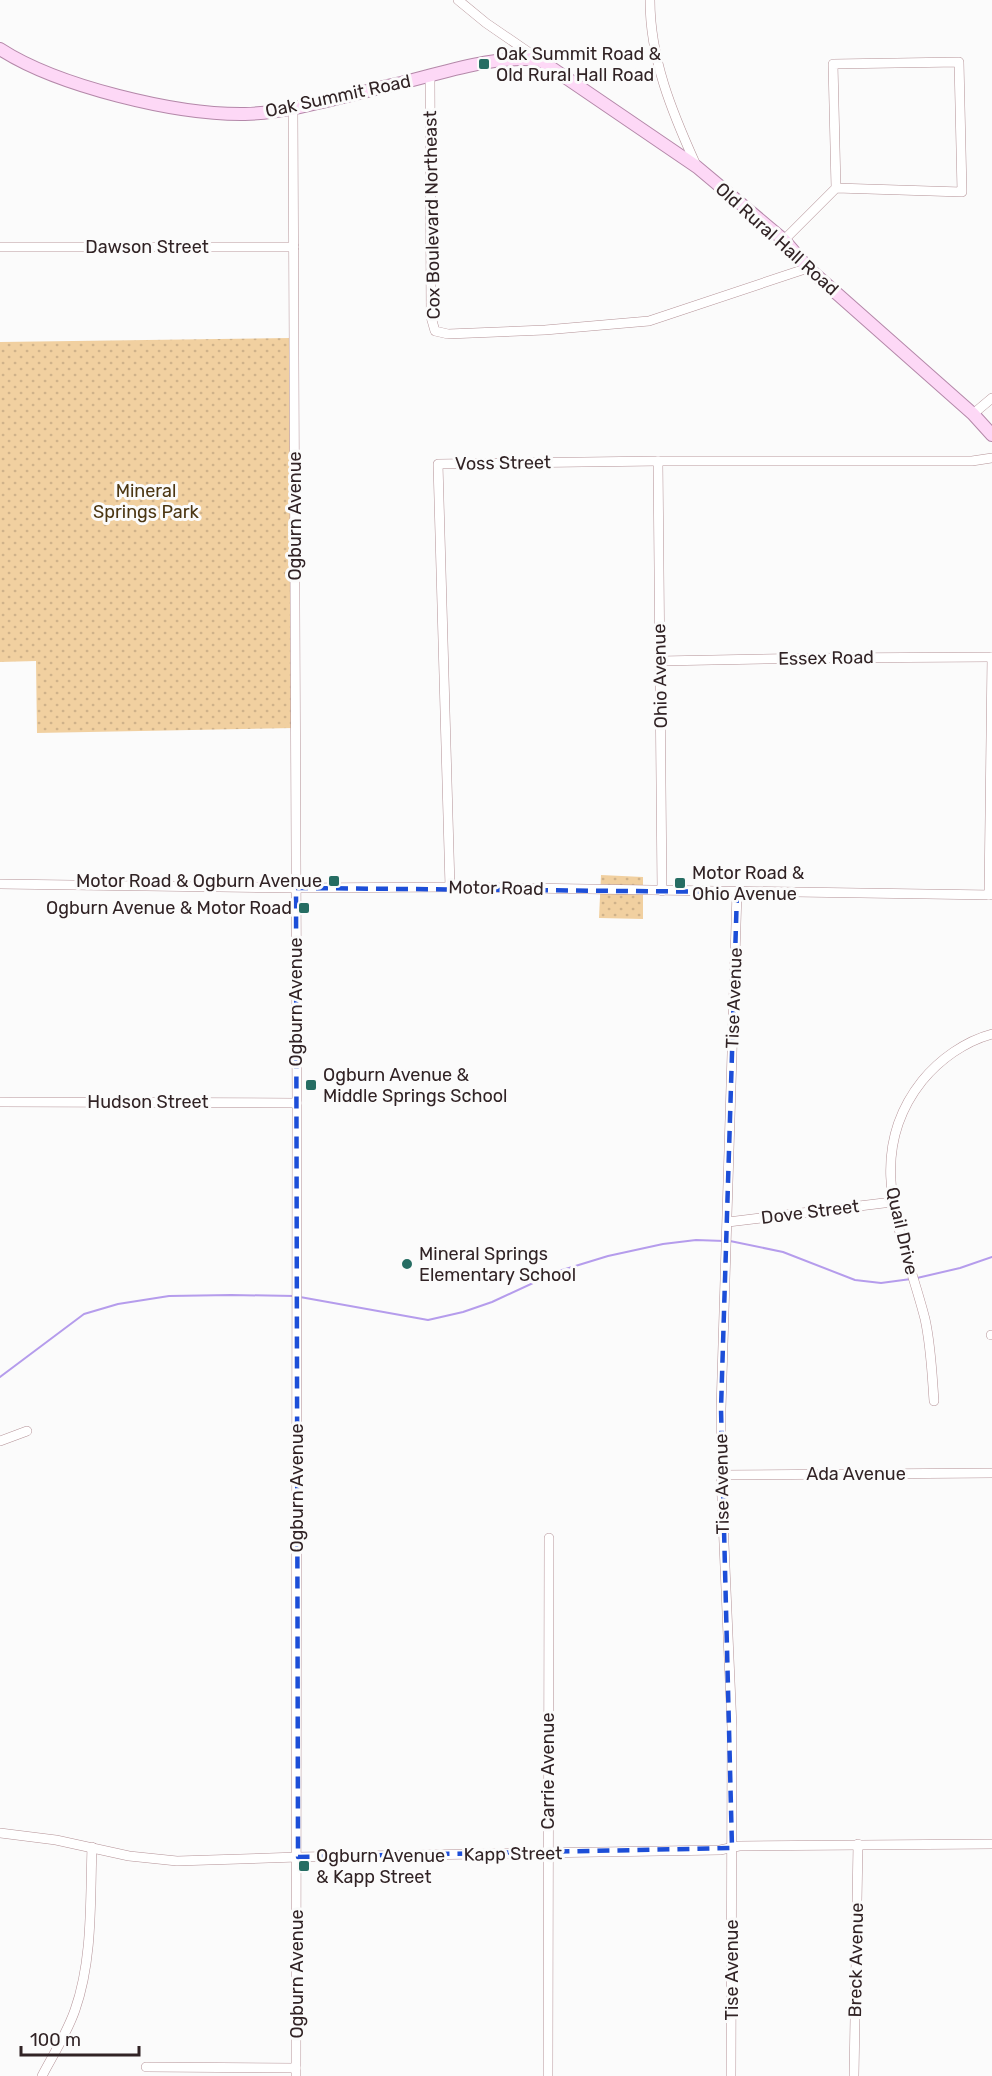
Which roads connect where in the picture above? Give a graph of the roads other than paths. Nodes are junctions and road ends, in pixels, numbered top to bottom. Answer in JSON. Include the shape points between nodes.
{"nodes":[{"id":1,"x":458,"y":0,"type":"edge"},
{"id":2,"x":650,"y":0,"type":"edge"},
{"id":3,"x":0,"y":49,"type":"edge"},
{"id":4,"x":540,"y":60,"type":"junction"},
{"id":5,"x":430,"y":76,"type":"junction"},
{"id":6,"x":293,"y":107,"type":"junction"},
{"id":7,"x":697,"y":167,"type":"junction"},
{"id":8,"x":836,"y":188,"type":"junction"},
{"id":9,"x":784,"y":240,"type":"junction"},
{"id":10,"x":0,"y":247,"type":"edge"},
{"id":11,"x":294,"y":247,"type":"junction"},
{"id":12,"x":808,"y":268,"type":"junction"},
{"id":13,"x":992,"y":398,"type":"edge"},
{"id":14,"x":973,"y":414,"type":"junction"},
{"id":15,"x":992,"y":435,"type":"edge"},
{"id":16,"x":992,"y":458,"type":"edge"},
{"id":17,"x":658,"y":461,"type":"junction"},
{"id":18,"x":992,"y":657,"type":"edge"},
{"id":19,"x":660,"y":661,"type":"junction"},
{"id":20,"x":0,"y":884,"type":"edge"},
{"id":21,"x":450,"y":887,"type":"junction"},
{"id":22,"x":296,"y":888,"type":"junction"},
{"id":23,"x":662,"y":891,"type":"junction"},
{"id":24,"x":737,"y":892,"type":"junction"},
{"id":25,"x":990,"y":895,"type":"edge"},
{"id":26,"x":992,"y":1034,"type":"edge"},
{"id":27,"x":0,"y":1102,"type":"edge"},
{"id":28,"x":297,"y":1103,"type":"junction"},
{"id":29,"x":892,"y":1203,"type":"junction"},
{"id":30,"x":728,"y":1222,"type":"junction"},
{"id":31,"x":934,"y":1401,"type":"dead end"},
{"id":32,"x":27,"y":1431,"type":"dead end"},
{"id":33,"x":0,"y":1441,"type":"edge"},
{"id":34,"x":992,"y":1473,"type":"edge"},
{"id":35,"x":721,"y":1475,"type":"junction"},
{"id":36,"x":549,"y":1538,"type":"dead end"},
{"id":37,"x":0,"y":1833,"type":"edge"},
{"id":38,"x":858,"y":1844,"type":"junction"},
{"id":39,"x":992,"y":1844,"type":"edge"},
{"id":40,"x":92,"y":1847,"type":"junction"},
{"id":41,"x":732,"y":1848,"type":"junction"},
{"id":42,"x":548,"y":1853,"type":"junction"},
{"id":43,"x":298,"y":1857,"type":"junction"},
{"id":44,"x":146,"y":2067,"type":"dead end"},
{"id":45,"x":296,"y":2072,"type":"edge"},
{"id":46,"x":42,"y":2076,"type":"edge"},
{"id":47,"x":548,"y":2076,"type":"edge"},
{"id":48,"x":731,"y":2076,"type":"edge"},
{"id":49,"x":854,"y":2076,"type":"edge"}],
"edges":[{"from":1,"to":4,"type":"street","name":"Old Rural Hall Road"},
{"from":2,"to":7,"type":"street","via":[[652,43],[662,84]]},
{"from":3,"to":6,"type":"main road","name":"Oak Summit Road","via":[[15,59],[85,86],[149,102],[245,114]]},
{"from":4,"to":5,"type":"main road","name":"Oak Summit Road","via":[[487,61]]},
{"from":4,"to":7,"type":"main road","name":"Old Rural Hall Road"},
{"from":5,"to":6,"type":"main road","name":"Oak Summit Road"},
{"from":5,"to":12,"type":"street","name":"Cox Boulevard Northeast","via":[[431,316],[435,331],[448,334],[534,330],[649,321]]},
{"from":6,"to":11,"type":"street","name":"Ogburn Avenue"},
{"from":7,"to":9,"type":"main road","name":"Old Rural Hall Road"},
{"from":8,"to":8,"type":"street","via":[[962,192],[959,62],[833,64]]},
{"from":8,"to":9,"type":"street"},
{"from":9,"to":12,"type":"main road","name":"Old Rural Hall Road"},
{"from":10,"to":11,"type":"street","name":"Dawson Street"},
{"from":11,"to":22,"type":"street","name":"Ogburn Avenue"},
{"from":12,"to":14,"type":"main road","name":"Old Rural Hall Road"},
{"from":13,"to":14,"type":"street"},
{"from":14,"to":15,"type":"main road","name":"Old Rural Hall Road"},
{"from":16,"to":17,"type":"street","name":"Voss Street"},
{"from":17,"to":19,"type":"street","name":"Ohio Avenue"},
{"from":17,"to":21,"type":"street","name":"Voss Street","via":[[438,464]]},
{"from":18,"to":19,"type":"street","name":"Essex Road"},
{"from":18,"to":25,"type":"street"},
{"from":19,"to":23,"type":"street","name":"Ohio Avenue"},
{"from":20,"to":22,"type":"street","name":"Motor Road"},
{"from":21,"to":22,"type":"street","name":"Motor Road"},
{"from":21,"to":23,"type":"street","name":"Motor Road"},
{"from":22,"to":28,"type":"street","name":"Ogburn Avenue"},
{"from":23,"to":24,"type":"street","name":"Motor Road"},
{"from":24,"to":25,"type":"street","name":"Motor Road"},
{"from":24,"to":30,"type":"street","name":"Tise Avenue"},
{"from":26,"to":29,"type":"street","name":"Quail Drive","via":[[939,1062],[908,1102],[890,1153]]},
{"from":27,"to":28,"type":"street","name":"Hudson Street"},
{"from":28,"to":43,"type":"street","name":"Ogburn Avenue"},
{"from":29,"to":30,"type":"street","name":"Dove Street"},
{"from":29,"to":31,"type":"street","name":"Quail Drive","via":[[925,1322]]},
{"from":30,"to":35,"type":"street","name":"Tise Avenue"},
{"from":32,"to":33,"type":"street"},
{"from":34,"to":35,"type":"street","name":"Ada Avenue"},
{"from":35,"to":41,"type":"street","name":"Tise Avenue","via":[[732,1727]]},
{"from":36,"to":42,"type":"street","name":"Carrie Avenue"},
{"from":37,"to":40,"type":"street","name":"Kapp Street"},
{"from":38,"to":39,"type":"street","name":"Kapp Street"},
{"from":38,"to":41,"type":"street","name":"Kapp Street"},
{"from":38,"to":49,"type":"street","name":"Breck Avenue"},
{"from":40,"to":43,"type":"street","name":"Kapp Street","via":[[177,1861]]},
{"from":40,"to":46,"type":"street","via":[[84,1979],[75,2012]]},
{"from":41,"to":42,"type":"street","name":"Kapp Street"},
{"from":41,"to":48,"type":"street","name":"Tise Avenue"},
{"from":42,"to":43,"type":"street","name":"Kapp Street"},
{"from":42,"to":47,"type":"street","name":"Carrie Avenue"},
{"from":43,"to":45,"type":"street","name":"Ogburn Avenue"},
{"from":44,"to":45,"type":"street"}]}
